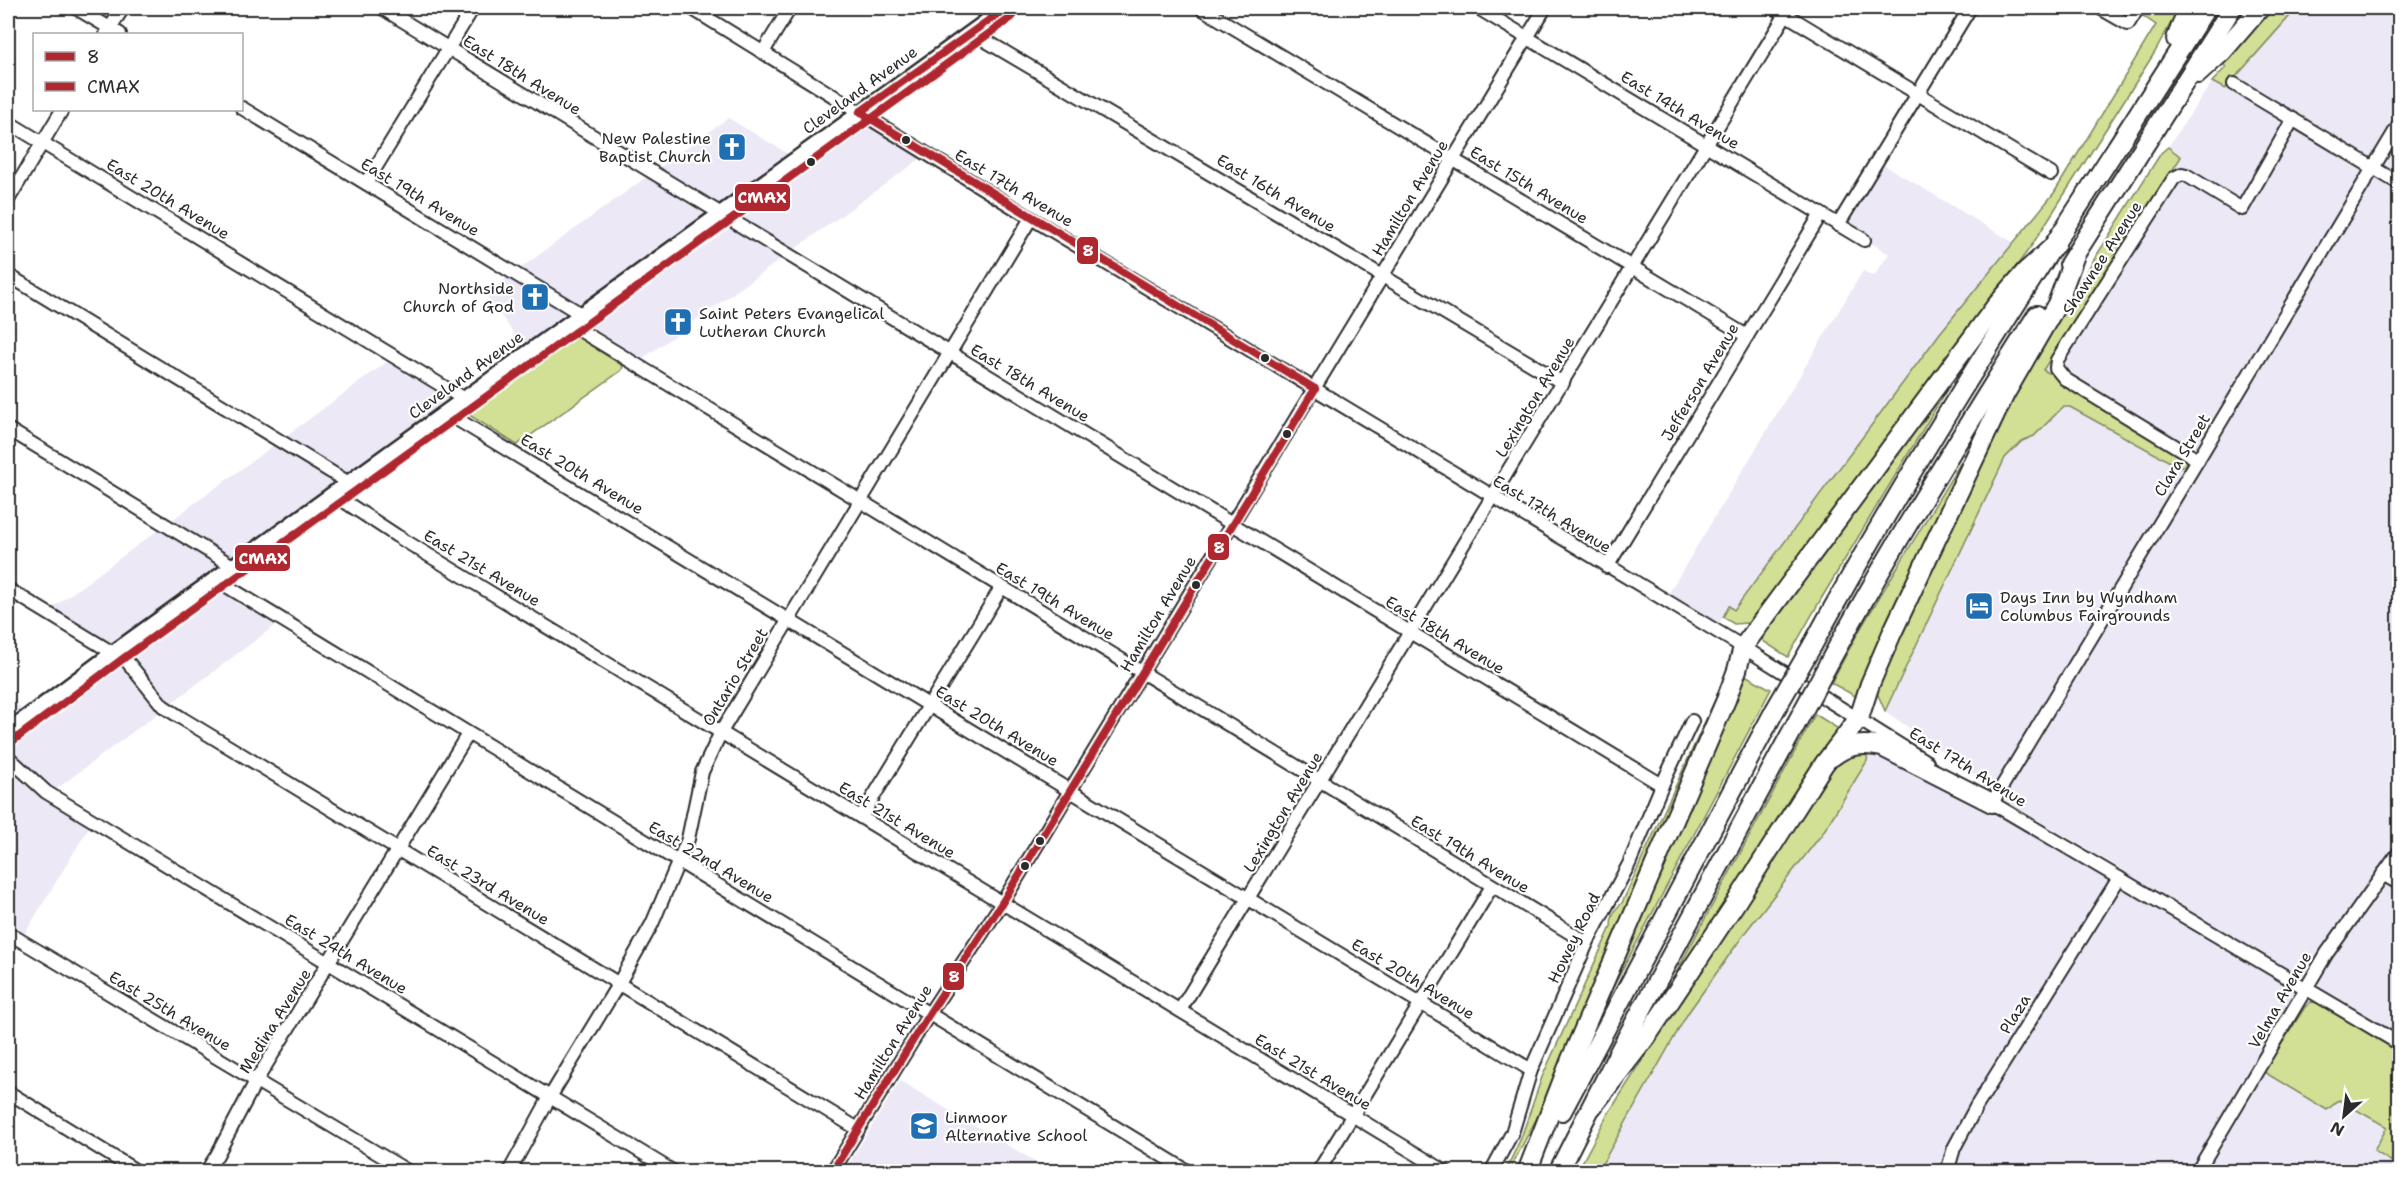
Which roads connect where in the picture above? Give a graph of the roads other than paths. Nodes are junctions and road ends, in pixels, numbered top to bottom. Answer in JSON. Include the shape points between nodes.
{"nodes":[{"id":1,"x":76,"y":8,"type":"edge"},
{"id":2,"x":123,"y":8,"type":"edge"},
{"id":3,"x":382,"y":8,"type":"edge"},
{"id":4,"x":473,"y":8,"type":"edge"},
{"id":5,"x":691,"y":8,"type":"edge"},
{"id":6,"x":790,"y":8,"type":"edge"},
{"id":7,"x":980,"y":8,"type":"edge"},
{"id":8,"x":1201,"y":8,"type":"edge"},
{"id":9,"x":1478,"y":8,"type":"edge"},
{"id":10,"x":1545,"y":8,"type":"edge"},
{"id":11,"x":1970,"y":8,"type":"edge"},
{"id":12,"x":2100,"y":8,"type":"edge"},
{"id":13,"x":2138,"y":8,"type":"edge"},
{"id":14,"x":2188,"y":8,"type":"edge"},
{"id":15,"x":2206,"y":8,"type":"edge"},
{"id":16,"x":2232,"y":8,"type":"edge"},
{"id":17,"x":2260,"y":8,"type":"edge"},
{"id":18,"x":1000,"y":11,"type":"edge"},
{"id":19,"x":1780,"y":11,"type":"edge"},
{"id":20,"x":112,"y":32,"type":"edge"},
{"id":21,"x":971,"y":32,"type":"junction"},
{"id":22,"x":1527,"y":37,"type":"junction"},
{"id":23,"x":448,"y":48,"type":"junction"},
{"id":24,"x":763,"y":52,"type":"junction"},
{"id":25,"x":2162,"y":76,"type":"junction"},
{"id":26,"x":2234,"y":84,"type":"dead end"},
{"id":27,"x":2181,"y":89,"type":"junction"},
{"id":28,"x":1918,"y":94,"type":"junction"},
{"id":29,"x":243,"y":109,"type":"edge"},
{"id":30,"x":61,"y":111,"type":"edge"},
{"id":31,"x":860,"y":112,"type":"junction"},
{"id":32,"x":2293,"y":119,"type":"junction"},
{"id":33,"x":8,"y":122,"type":"edge"},
{"id":34,"x":2400,"y":123,"type":"edge"},
{"id":35,"x":43,"y":143,"type":"junction"},
{"id":36,"x":1707,"y":146,"type":"junction"},
{"id":37,"x":1453,"y":158,"type":"junction"},
{"id":38,"x":2373,"y":167,"type":"junction"},
{"id":39,"x":2051,"y":174,"type":"dead end"},
{"id":40,"x":366,"y":183,"type":"junction"},
{"id":41,"x":2400,"y":184,"type":"edge"},
{"id":42,"x":8,"y":200,"type":"edge"},
{"id":43,"x":719,"y":214,"type":"junction"},
{"id":44,"x":1821,"y":214,"type":"junction"},
{"id":45,"x":1031,"y":218,"type":"junction"},
{"id":46,"x":1838,"y":225,"type":"junction"},
{"id":47,"x":1864,"y":240,"type":"dead end"},
{"id":48,"x":2056,"y":244,"type":"junction"},
{"id":49,"x":2075,"y":255,"type":"junction"},
{"id":50,"x":1633,"y":267,"type":"junction"},
{"id":51,"x":8,"y":275,"type":"edge"},
{"id":52,"x":1383,"y":276,"type":"junction"},
{"id":53,"x":581,"y":314,"type":"junction"},
{"id":54,"x":568,"y":323,"type":"junction"},
{"id":55,"x":1747,"y":336,"type":"junction"},
{"id":56,"x":951,"y":354,"type":"junction"},
{"id":57,"x":1563,"y":383,"type":"junction"},
{"id":58,"x":1315,"y":389,"type":"junction"},
{"id":59,"x":464,"y":399,"type":"junction"},
{"id":60,"x":446,"y":412,"type":"junction"},
{"id":61,"x":8,"y":429,"type":"edge"},
{"id":62,"x":2198,"y":460,"type":"junction"},
{"id":63,"x":349,"y":483,"type":"junction"},
{"id":64,"x":333,"y":494,"type":"junction"},
{"id":65,"x":1494,"y":498,"type":"junction"},
{"id":66,"x":861,"y":502,"type":"junction"},
{"id":67,"x":1231,"y":525,"type":"junction"},
{"id":68,"x":233,"y":566,"type":"junction"},
{"id":69,"x":1607,"y":567,"type":"junction"},
{"id":70,"x":215,"y":579,"type":"junction"},
{"id":71,"x":1001,"y":588,"type":"junction"},
{"id":72,"x":8,"y":589,"type":"edge"},
{"id":73,"x":789,"y":619,"type":"junction"},
{"id":74,"x":1410,"y":633,"type":"junction"},
{"id":75,"x":1743,"y":646,"type":"junction"},
{"id":76,"x":115,"y":652,"type":"junction"},
{"id":77,"x":1142,"y":673,"type":"junction"},
{"id":78,"x":930,"y":705,"type":"junction"},
{"id":79,"x":1859,"y":718,"type":"junction"},
{"id":80,"x":1692,"y":720,"type":"dead end"},
{"id":81,"x":8,"y":732,"type":"edge"},
{"id":82,"x":721,"y":732,"type":"junction"},
{"id":83,"x":468,"y":734,"type":"junction"},
{"id":84,"x":8,"y":757,"type":"edge"},
{"id":85,"x":1824,"y":764,"type":"junction"},
{"id":86,"x":1320,"y":782,"type":"junction"},
{"id":87,"x":1662,"y":785,"type":"junction"},
{"id":88,"x":1071,"y":790,"type":"junction"},
{"id":89,"x":1992,"y":803,"type":"junction"},
{"id":90,"x":861,"y":818,"type":"junction"},
{"id":91,"x":398,"y":849,"type":"junction"},
{"id":92,"x":2400,"y":851,"type":"edge"},
{"id":93,"x":680,"y":862,"type":"junction"},
{"id":94,"x":2383,"y":874,"type":"junction"},
{"id":95,"x":2119,"y":878,"type":"junction"},
{"id":96,"x":2400,"y":884,"type":"edge"},
{"id":97,"x":1492,"y":886,"type":"junction"},
{"id":98,"x":1249,"y":899,"type":"junction"},
{"id":99,"x":1002,"y":903,"type":"junction"},
{"id":100,"x":8,"y":933,"type":"edge"},
{"id":101,"x":1587,"y":943,"type":"junction"},
{"id":102,"x":329,"y":963,"type":"junction"},
{"id":103,"x":620,"y":983,"type":"junction"},
{"id":104,"x":2306,"y":988,"type":"junction"},
{"id":105,"x":1420,"y":1002,"type":"junction"},
{"id":106,"x":1180,"y":1011,"type":"junction"},
{"id":107,"x":929,"y":1014,"type":"junction"},
{"id":108,"x":2400,"y":1044,"type":"edge"},
{"id":109,"x":1531,"y":1070,"type":"junction"},
{"id":110,"x":256,"y":1082,"type":"junction"},
{"id":111,"x":8,"y":1092,"type":"edge"},
{"id":112,"x":550,"y":1097,"type":"junction"},
{"id":113,"x":1592,"y":1107,"type":"junction"},
{"id":114,"x":1353,"y":1115,"type":"junction"},
{"id":115,"x":858,"y":1129,"type":"junction"},
{"id":116,"x":138,"y":1172,"type":"edge"},
{"id":117,"x":206,"y":1172,"type":"edge"},
{"id":118,"x":409,"y":1172,"type":"edge"},
{"id":119,"x":509,"y":1172,"type":"edge"},
{"id":120,"x":674,"y":1172,"type":"edge"},
{"id":121,"x":832,"y":1172,"type":"edge"},
{"id":122,"x":1189,"y":1172,"type":"edge"},
{"id":123,"x":1318,"y":1172,"type":"edge"},
{"id":124,"x":1446,"y":1172,"type":"edge"},
{"id":125,"x":1491,"y":1172,"type":"edge"},
{"id":126,"x":1528,"y":1172,"type":"edge"},
{"id":127,"x":1558,"y":1172,"type":"edge"},
{"id":128,"x":1947,"y":1172,"type":"edge"},
{"id":129,"x":2197,"y":1172,"type":"edge"}],
"edges":[{"from":1,"to":20,"type":"street"},
{"from":2,"to":20,"type":"street"},
{"from":3,"to":23,"type":"street","name":"East 18th Avenue"},
{"from":4,"to":23,"type":"street"},
{"from":5,"to":24,"type":"street","name":"East 17th Avenue"},
{"from":6,"to":24,"type":"street"},
{"from":7,"to":18,"type":"street"},
{"from":8,"to":37,"type":"street","name":"East 15th Avenue"},
{"from":9,"to":22,"type":"street","name":"East 14th Avenue"},
{"from":10,"to":22,"type":"street","name":"Hamilton Avenue"},
{"from":11,"to":28,"type":"street"},
{"from":12,"to":13,"type":"street","via":[[2128,24]]},
{"from":14,"to":25,"type":"highway"},
{"from":15,"to":25,"type":"highway"},
{"from":16,"to":27,"type":"highway"},
{"from":17,"to":27,"type":"highway","via":[[2222,52]]},
{"from":18,"to":21,"type":"main road","name":"Cleveland Avenue"},
{"from":19,"to":28,"type":"street"},
{"from":19,"to":36,"type":"street","name":"Lexington Avenue"},
{"from":21,"to":31,"type":"main road","name":"Cleveland Avenue"},
{"from":21,"to":52,"type":"street","name":"East 16th Avenue"},
{"from":22,"to":36,"type":"street","name":"East 14th Avenue"},
{"from":22,"to":37,"type":"street","name":"Hamilton Avenue"},
{"from":23,"to":40,"type":"street"},
{"from":23,"to":43,"type":"street","name":"East 18th Avenue"},
{"from":24,"to":31,"type":"street","name":"East 17th Avenue"},
{"from":25,"to":48,"type":"highway"},
{"from":26,"to":32,"type":"street"},
{"from":27,"to":49,"type":"highway"},
{"from":28,"to":39,"type":"street"},
{"from":28,"to":46,"type":"street"},
{"from":29,"to":40,"type":"street","name":"East 19th Avenue"},
{"from":30,"to":35,"type":"street"},
{"from":31,"to":43,"type":"main road","name":"Cleveland Avenue"},
{"from":31,"to":45,"type":"street","name":"East 17th Avenue"},
{"from":32,"to":38,"type":"street"},
{"from":32,"to":62,"type":"street","name":"Shawnee Avenue","via":[[2242,209],[2186,175],[2174,178],[2057,360],[2056,368],[2065,379]]},
{"from":33,"to":35,"type":"street","name":"East 20th Avenue"},
{"from":34,"to":38,"type":"street","name":"Clara Street"},
{"from":35,"to":42,"type":"street"},
{"from":35,"to":59,"type":"street","name":"East 20th Avenue"},
{"from":36,"to":44,"type":"street","name":"East 14th Avenue"},
{"from":36,"to":50,"type":"street","name":"Lexington Avenue"},
{"from":37,"to":50,"type":"street","name":"East 15th Avenue"},
{"from":37,"to":52,"type":"street","name":"Hamilton Avenue"},
{"from":38,"to":41,"type":"street"},
{"from":38,"to":62,"type":"street","name":"Clara Street"},
{"from":40,"to":53,"type":"street","name":"East 19th Avenue"},
{"from":43,"to":53,"type":"main road","name":"Cleveland Avenue"},
{"from":43,"to":56,"type":"street","name":"East 18th Avenue"},
{"from":44,"to":46,"type":"street","name":"East 14th Avenue"},
{"from":44,"to":55,"type":"street","name":"Jefferson Avenue"},
{"from":45,"to":56,"type":"street","name":"Ontario Street"},
{"from":45,"to":58,"type":"street","name":"East 17th Avenue"},
{"from":46,"to":47,"type":"street","name":"East 14th Avenue"},
{"from":48,"to":75,"type":"highway","via":[[1995,307]]},
{"from":48,"to":126,"type":"highway","bridge":true,"via":[[1843,590]]},
{"from":49,"to":79,"type":"highway","via":[[2057,304],[2005,394],[1892,633]]},
{"from":49,"to":113,"type":"highway","bridge":true,"via":[[1863,599]]},
{"from":50,"to":55,"type":"street","name":"East 15th Avenue"},
{"from":50,"to":57,"type":"street","name":"Lexington Avenue"},
{"from":51,"to":63,"type":"street"},
{"from":52,"to":57,"type":"street","name":"East 16th Avenue"},
{"from":52,"to":58,"type":"street","name":"Hamilton Avenue"},
{"from":53,"to":54,"type":"main road","name":"Cleveland Avenue"},
{"from":54,"to":59,"type":"main road","name":"Cleveland Avenue"},
{"from":54,"to":66,"type":"street","name":"East 19th Avenue"},
{"from":55,"to":69,"type":"street","name":"Jefferson Avenue"},
{"from":56,"to":66,"type":"street","name":"Ontario Street"},
{"from":56,"to":67,"type":"street","name":"East 18th Avenue"},
{"from":57,"to":65,"type":"street","name":"Lexington Avenue"},
{"from":58,"to":65,"type":"street","name":"East 17th Avenue"},
{"from":58,"to":67,"type":"street","name":"Hamilton Avenue"},
{"from":59,"to":60,"type":"main road","name":"Cleveland Avenue"},
{"from":60,"to":63,"type":"main road","name":"Cleveland Avenue"},
{"from":60,"to":73,"type":"street","name":"East 20th Avenue"},
{"from":61,"to":68,"type":"street"},
{"from":62,"to":89,"type":"street","name":"Clara Street"},
{"from":63,"to":64,"type":"main road","name":"Cleveland Avenue"},
{"from":64,"to":68,"type":"main road","name":"Cleveland Avenue"},
{"from":64,"to":82,"type":"street","name":"East 21st Avenue"},
{"from":65,"to":69,"type":"street","name":"East 17th Avenue"},
{"from":65,"to":74,"type":"street","name":"Lexington Avenue"},
{"from":66,"to":71,"type":"street","name":"East 19th Avenue"},
{"from":66,"to":73,"type":"street","name":"Ontario Street"},
{"from":67,"to":74,"type":"street","name":"East 18th Avenue"},
{"from":67,"to":77,"type":"street","name":"Hamilton Avenue"},
{"from":68,"to":70,"type":"main road","name":"Cleveland Avenue"},
{"from":69,"to":75,"type":"street","name":"East 17th Avenue"},
{"from":70,"to":76,"type":"main road","name":"Cleveland Avenue"},
{"from":70,"to":83,"type":"street","name":"East 22nd Avenue"},
{"from":71,"to":77,"type":"street","name":"East 19th Avenue"},
{"from":71,"to":78,"type":"street"},
{"from":72,"to":76,"type":"street","name":"East 23rd Avenue"},
{"from":73,"to":78,"type":"street","name":"East 20th Avenue"},
{"from":73,"to":82,"type":"street","name":"Ontario Street"},
{"from":74,"to":86,"type":"street","name":"Lexington Avenue"},
{"from":74,"to":87,"type":"street","name":"East 18th Avenue"},
{"from":75,"to":79,"type":"street","name":"East 17th Avenue"},
{"from":75,"to":126,"type":"highway","via":[[1726,700],[1571,1059]]},
{"from":76,"to":81,"type":"main road","name":"Cleveland Avenue"},
{"from":76,"to":91,"type":"street","name":"East 23rd Avenue","via":[[164,706]]},
{"from":77,"to":86,"type":"street","name":"East 19th Avenue"},
{"from":77,"to":88,"type":"street","name":"Hamilton Avenue"},
{"from":78,"to":88,"type":"street","name":"East 20th Avenue"},
{"from":78,"to":90,"type":"street"},
{"from":79,"to":85,"type":"highway"},
{"from":79,"to":89,"type":"street","name":"East 17th Avenue"},
{"from":80,"to":87,"type":"street","name":"Howey Road"},
{"from":82,"to":90,"type":"street","name":"East 21st Avenue"},
{"from":82,"to":93,"type":"street","name":"Ontario Street","via":[[702,772]]},
{"from":83,"to":91,"type":"street","name":"Medina Avenue"},
{"from":83,"to":93,"type":"street","name":"East 22nd Avenue"},
{"from":84,"to":102,"type":"street","name":"East 24th Avenue","via":[[46,792]]},
{"from":85,"to":89,"type":"highway","via":[[1854,745],[1876,746]]},
{"from":85,"to":113,"type":"highway","via":[[1647,1036]]},
{"from":86,"to":97,"type":"street","name":"East 19th Avenue"},
{"from":86,"to":98,"type":"street","name":"Lexington Avenue"},
{"from":87,"to":101,"type":"street","name":"Howey Road","via":[[1629,864]]},
{"from":88,"to":98,"type":"street","name":"East 20th Avenue"},
{"from":88,"to":99,"type":"street","name":"Hamilton Avenue"},
{"from":89,"to":95,"type":"street","name":"East 17th Avenue"},
{"from":90,"to":99,"type":"street","name":"East 21st Avenue"},
{"from":91,"to":102,"type":"street","name":"Medina Avenue"},
{"from":91,"to":103,"type":"street","name":"East 23rd Avenue"},
{"from":92,"to":94,"type":"street","name":"Velma Avenue"},
{"from":93,"to":103,"type":"street","name":"Ontario Street"},
{"from":93,"to":107,"type":"street","name":"East 22nd Avenue"},
{"from":94,"to":96,"type":"street"},
{"from":94,"to":104,"type":"street","name":"Velma Avenue"},
{"from":95,"to":104,"type":"street","name":"East 17th Avenue"},
{"from":95,"to":128,"type":"street","name":"Plaza","via":[[1976,1107],[1954,1148]]},
{"from":97,"to":101,"type":"street","name":"East 19th Avenue"},
{"from":97,"to":105,"type":"street"},
{"from":98,"to":105,"type":"street","name":"East 20th Avenue"},
{"from":98,"to":106,"type":"street","name":"Lexington Avenue"},
{"from":99,"to":106,"type":"street","name":"East 21st Avenue"},
{"from":99,"to":107,"type":"street","name":"Hamilton Avenue"},
{"from":100,"to":110,"type":"street","name":"East 25th Avenue"},
{"from":101,"to":109,"type":"street","name":"Howey Road"},
{"from":102,"to":110,"type":"street","name":"Medina Avenue"},
{"from":102,"to":112,"type":"street","name":"East 24th Avenue"},
{"from":103,"to":112,"type":"street","name":"Ontario Street"},
{"from":103,"to":115,"type":"street","name":"East 23rd Avenue"},
{"from":104,"to":108,"type":"street","name":"East 17th Avenue"},
{"from":104,"to":129,"type":"street","name":"Velma Avenue"},
{"from":105,"to":109,"type":"street","name":"East 20th Avenue"},
{"from":105,"to":114,"type":"street"},
{"from":106,"to":114,"type":"street","name":"East 21st Avenue"},
{"from":107,"to":115,"type":"street","name":"Hamilton Avenue"},
{"from":107,"to":122,"type":"street","name":"East 22nd Avenue"},
{"from":109,"to":125,"type":"street","name":"Howey Road","via":[[1512,1133]]},
{"from":110,"to":117,"type":"street","name":"Medina Avenue"},
{"from":110,"to":118,"type":"street","name":"East 25th Avenue"},
{"from":111,"to":116,"type":"street"},
{"from":112,"to":119,"type":"street","name":"Ontario Street"},
{"from":112,"to":120,"type":"street","name":"East 24th Avenue"},
{"from":113,"to":127,"type":"highway"},
{"from":114,"to":123,"type":"street"},
{"from":114,"to":124,"type":"street","name":"East 21st Avenue"},
{"from":115,"to":121,"type":"street","name":"Hamilton Avenue"}]}
